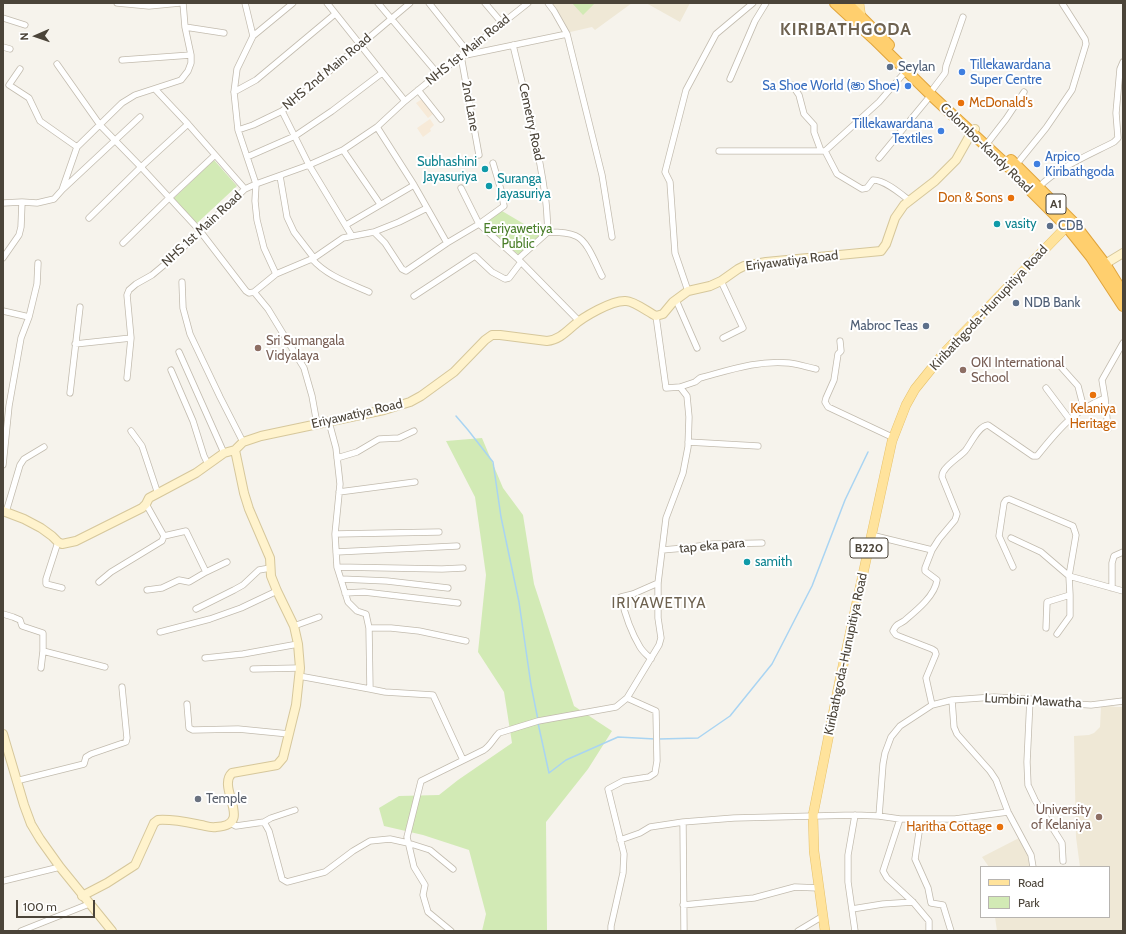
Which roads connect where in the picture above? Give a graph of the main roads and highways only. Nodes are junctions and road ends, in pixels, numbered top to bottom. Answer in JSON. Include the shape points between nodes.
{"nodes":[{"id":1,"x":859,"y":3,"type":"edge"},
{"id":2,"x":840,"y":4,"type":"edge"},
{"id":3,"x":861,"y":17,"type":"junction"},
{"id":4,"x":932,"y":92,"type":"junction"},
{"id":5,"x":973,"y":131,"type":"junction"},
{"id":6,"x":1070,"y":224,"type":"junction"},
{"id":7,"x":1123,"y":293,"type":"edge"},
{"id":8,"x":1123,"y":306,"type":"edge"},
{"id":9,"x":825,"y":931,"type":"edge"}],
"edges":[{"from":1,"to":3,"type":"main road"},
{"from":2,"to":3,"type":"highway","name":"Colombo-Kandy Road","number":"A1"},
{"from":2,"to":4,"type":"highway","name":"Colombo-Kandy Road","number":"A1","via":[[906,71]]},
{"from":3,"to":4,"type":"highway","name":"Colombo-Kandy Road","number":"A1"},
{"from":4,"to":5,"type":"highway","name":"Colombo-Kandy Road","number":"A1"},
{"from":5,"to":6,"type":"highway","name":"Colombo-Kandy Road","number":"A1","via":[[1024,184]]},
{"from":5,"to":6,"type":"highway","name":"Colombo-Kandy Road","number":"A1","via":[[988,141],[1039,187]]},
{"from":6,"to":7,"type":"highway","name":"Colombo-Kandy Road","number":"A1","via":[[1105,264]]},
{"from":6,"to":8,"type":"highway","name":"Colombo-Kandy Road","number":"A1"},
{"from":6,"to":9,"type":"main road","name":"Kiribathgoda-Hunupitiya Road","number":"B220","via":[[944,352],[915,389],[894,438],[839,684],[813,815],[814,851]]}]}
